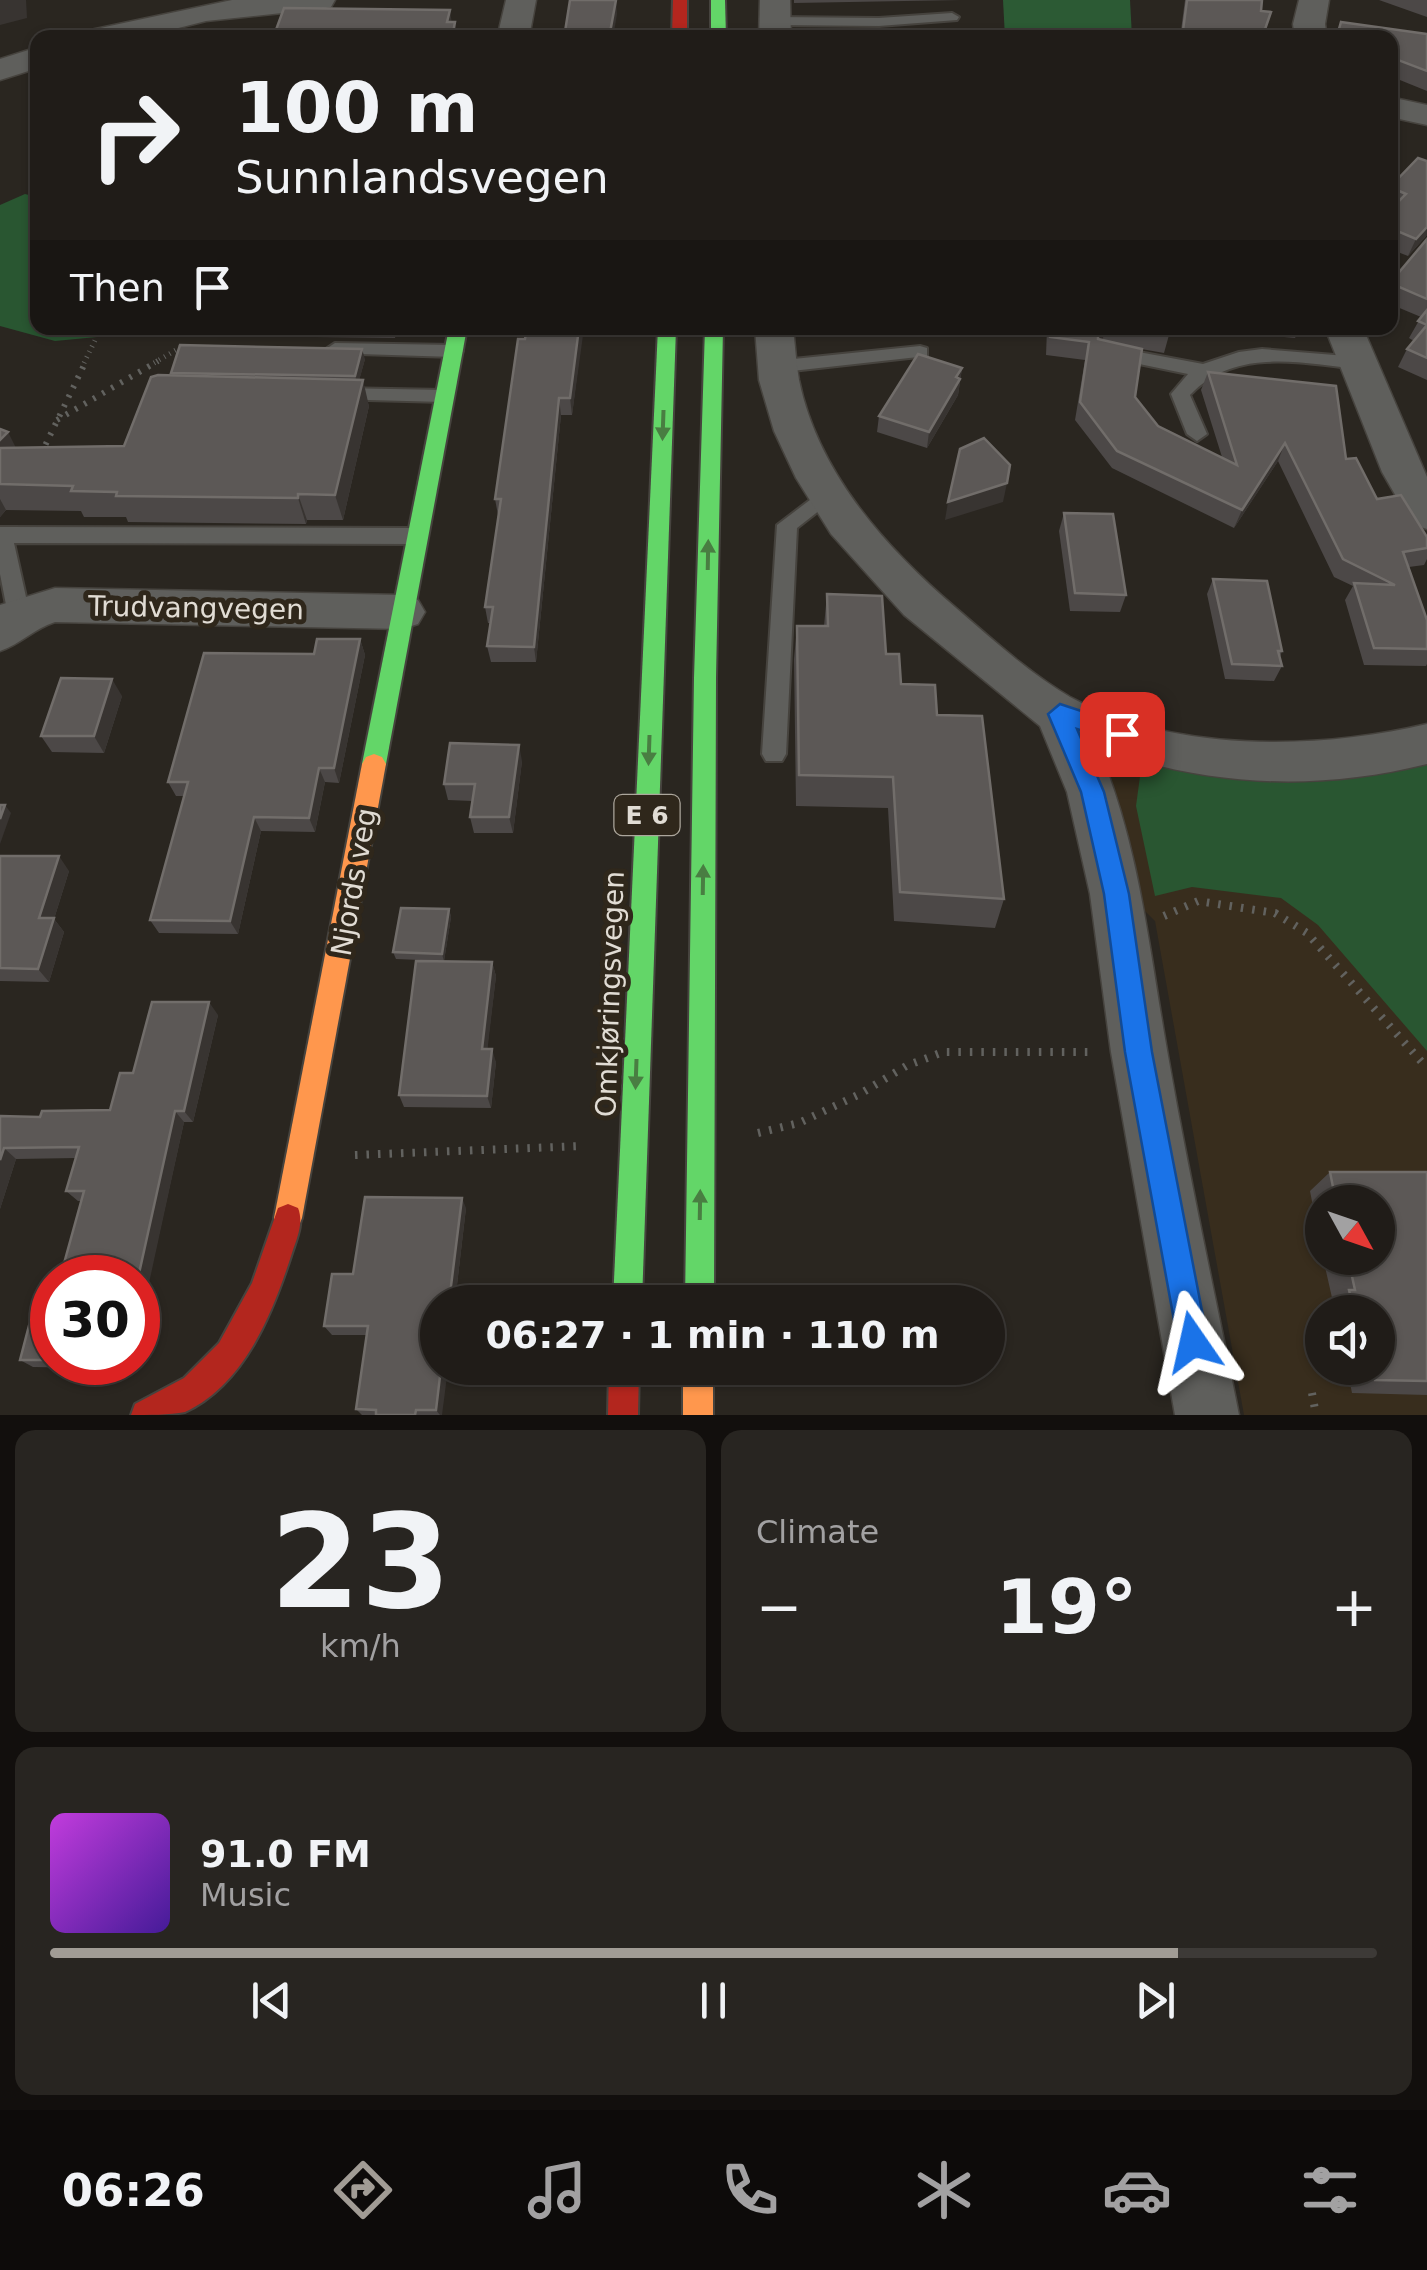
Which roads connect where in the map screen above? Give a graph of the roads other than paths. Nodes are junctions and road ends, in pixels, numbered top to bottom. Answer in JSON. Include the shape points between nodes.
{"nodes":[{"id":1,"x":320,"y":0,"type":"edge"},
{"id":2,"x":521,"y":0,"type":"edge"},
{"id":3,"x":680,"y":0,"type":"edge"},
{"id":4,"x":718,"y":0,"type":"edge"},
{"id":5,"x":1314,"y":0,"type":"edge"},
{"id":6,"x":125,"y":14,"type":"edge"},
{"id":7,"x":952,"y":16,"type":"dead end"},
{"id":8,"x":775,"y":20,"type":"edge"},
{"id":9,"x":514,"y":30,"type":"edge"},
{"id":10,"x":679,"y":30,"type":"edge"},
{"id":11,"x":719,"y":30,"type":"edge"},
{"id":12,"x":1310,"y":30,"type":"edge"},
{"id":13,"x":30,"y":59,"type":"edge"},
{"id":14,"x":1,"y":68,"type":"edge"},
{"id":15,"x":1398,"y":109,"type":"edge"},
{"id":16,"x":1427,"y":115,"type":"edge"},
{"id":17,"x":667,"y":335,"type":"edge"},
{"id":18,"x":714,"y":335,"type":"edge"},
{"id":19,"x":456,"y":339,"type":"edge"},
{"id":20,"x":1352,"y":345,"type":"edge"},
{"id":21,"x":774,"y":347,"type":"edge"},
{"id":22,"x":318,"y":349,"type":"edge"},
{"id":23,"x":920,"y":352,"type":"edge"},
{"id":24,"x":1103,"y":352,"type":"edge"},
{"id":25,"x":1202,"y":370,"type":"junction"},
{"id":26,"x":327,"y":394,"type":"edge"},
{"id":27,"x":444,"y":396,"type":"junction"},
{"id":28,"x":1196,"y":434,"type":"dead end"},
{"id":29,"x":827,"y":494,"type":"junction"},
{"id":30,"x":1427,"y":513,"type":"edge"},
{"id":31,"x":2,"y":536,"type":"edge"},
{"id":32,"x":418,"y":536,"type":"junction"},
{"id":33,"x":402,"y":612,"type":"junction"},
{"id":34,"x":9,"y":624,"type":"edge"},
{"id":35,"x":1060,"y":714,"type":"junction"},
{"id":36,"x":1427,"y":744,"type":"edge"},
{"id":37,"x":774,"y":754,"type":"dead end"},
{"id":38,"x":628,"y":1285,"type":"edge"},
{"id":39,"x":699,"y":1285,"type":"edge"},
{"id":40,"x":623,"y":1385,"type":"edge"},
{"id":41,"x":698,"y":1385,"type":"edge"},
{"id":42,"x":181,"y":1406,"type":"edge"},
{"id":43,"x":622,"y":1415,"type":"edge"},
{"id":44,"x":698,"y":1415,"type":"edge"},
{"id":45,"x":1207,"y":1415,"type":"edge"}],
"edges":[{"from":1,"to":6,"type":"street"},
{"from":2,"to":9,"type":"street"},
{"from":3,"to":10,"type":"main road"},
{"from":4,"to":11,"type":"main road"},
{"from":5,"to":12,"type":"street"},
{"from":7,"to":8,"type":"lane"},
{"from":13,"to":14,"type":"street"},
{"from":15,"to":16,"type":"street"},
{"from":17,"to":38,"type":"main road","name":"Omkjøringsvegen","number":"E 6","one_way":true},
{"from":39,"to":18,"type":"main road","number":"E 6","one_way":true},
{"from":19,"to":22,"type":"lane"},
{"from":19,"to":27,"type":"main road","name":"Njords veg"},
{"from":20,"to":25,"type":"lane","via":[[1239,354]]},
{"from":20,"to":30,"type":"street","via":[[1402,472]]},
{"from":21,"to":23,"type":"lane"},
{"from":21,"to":29,"type":"street","via":[[801,447]]},
{"from":24,"to":25,"type":"lane"},
{"from":25,"to":28,"type":"lane","via":[[1180,394]]},
{"from":26,"to":27,"type":"lane"},
{"from":27,"to":32,"type":"main road","name":"Njords veg"},
{"from":29,"to":35,"type":"street","via":[[877,560],[966,645]]},
{"from":29,"to":37,"type":"lane","via":[[787,525]]},
{"from":31,"to":32,"type":"lane"},
{"from":31,"to":34,"type":"lane"},
{"from":32,"to":33,"type":"main road","name":"Njords veg"},
{"from":33,"to":34,"type":"street","name":"Trudvangvegen","via":[[55,605]]},
{"from":33,"to":42,"type":"main road","name":"Njords veg","via":[[303,1156],[270,1280],[227,1355]]},
{"from":35,"to":36,"type":"street","via":[[1240,763],[1373,760]]},
{"from":35,"to":45,"type":"street","via":[[1092,792],[1116,894],[1138,1052]]},
{"from":40,"to":43,"type":"main road"},
{"from":41,"to":44,"type":"main road"}]}
